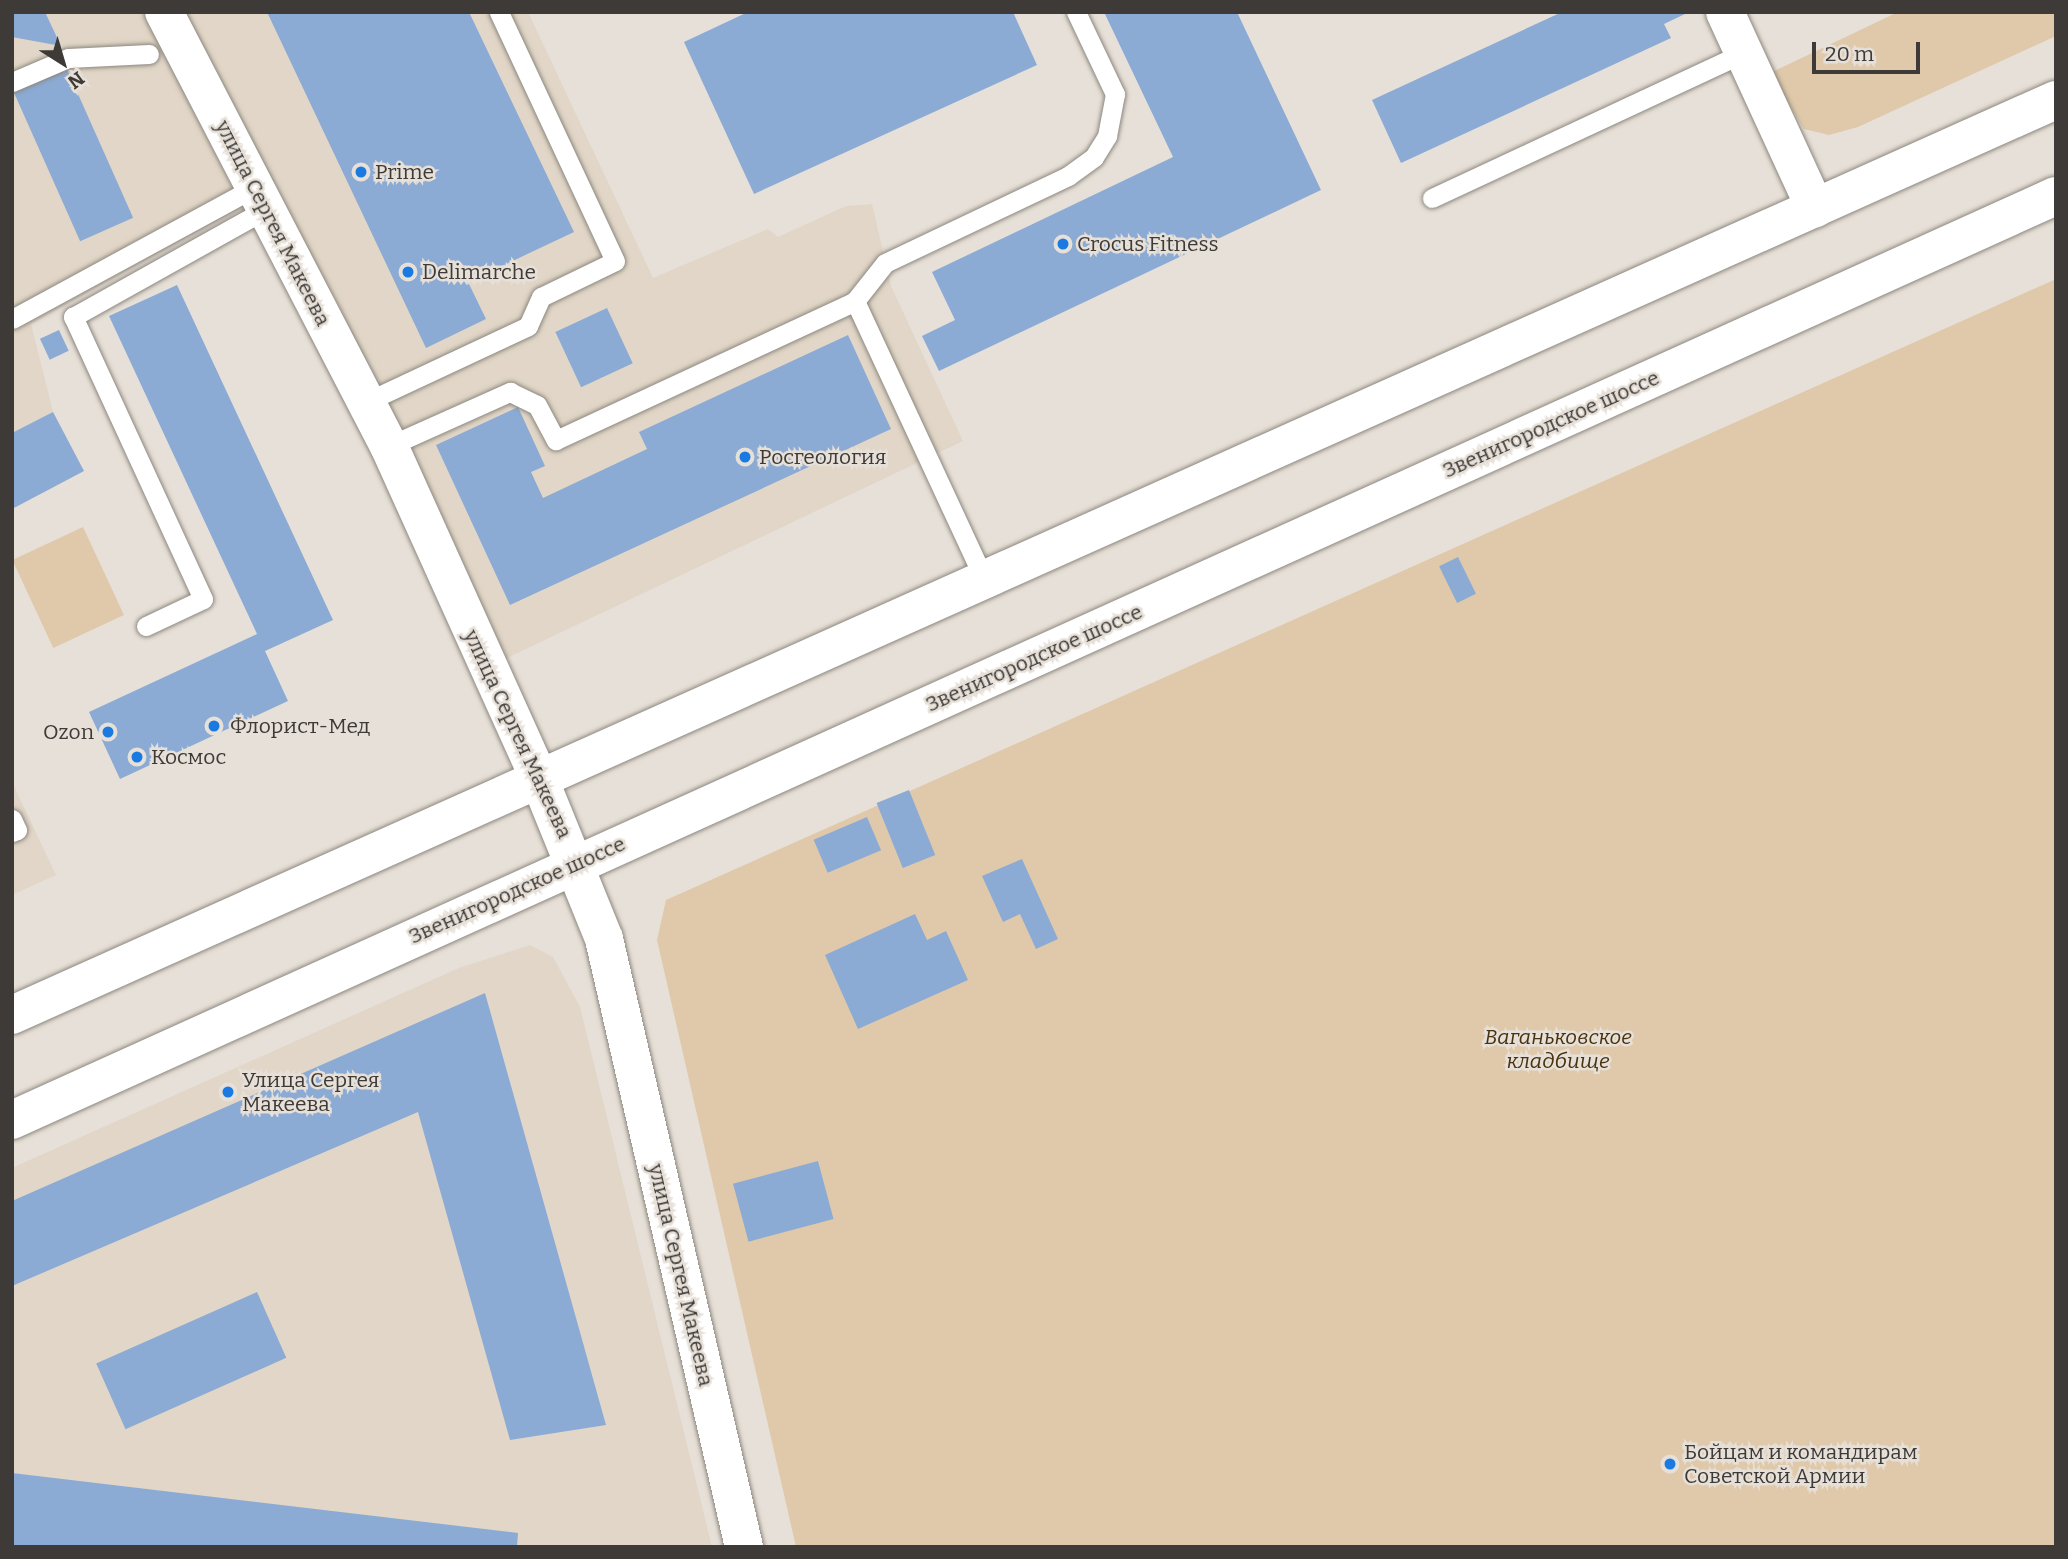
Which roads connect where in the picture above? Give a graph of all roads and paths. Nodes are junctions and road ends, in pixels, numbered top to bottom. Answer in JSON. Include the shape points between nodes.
{"nodes":[{"id":1,"x":164,"y":12,"type":"edge"},
{"id":2,"x":499,"y":12,"type":"edge"},
{"id":3,"x":1076,"y":12,"type":"edge"},
{"id":4,"x":1725,"y":12,"type":"edge"},
{"id":5,"x":1743,"y":53,"type":"junction"},
{"id":6,"x":149,"y":54,"type":"dead end"},
{"id":7,"x":12,"y":82,"type":"edge"},
{"id":8,"x":2056,"y":100,"type":"edge"},
{"id":9,"x":2056,"y":196,"type":"edge"},
{"id":10,"x":261,"y":198,"type":"junction"},
{"id":11,"x":1432,"y":198,"type":"dead end"},
{"id":12,"x":1815,"y":208,"type":"junction"},
{"id":13,"x":855,"y":301,"type":"junction"},
{"id":14,"x":12,"y":319,"type":"edge"},
{"id":15,"x":366,"y":402,"type":"junction"},
{"id":16,"x":389,"y":446,"type":"junction"},
{"id":17,"x":985,"y":581,"type":"junction"},
{"id":18,"x":146,"y":626,"type":"dead end"},
{"id":19,"x":540,"y":781,"type":"junction"},
{"id":20,"x":12,"y":819,"type":"edge"},
{"id":21,"x":12,"y":832,"type":"edge"},
{"id":22,"x":577,"y":864,"type":"junction"},
{"id":23,"x":12,"y":1015,"type":"edge"},
{"id":24,"x":12,"y":1120,"type":"edge"},
{"id":25,"x":744,"y":1547,"type":"edge"}],
"edges":[{"from":1,"to":10,"type":"main road","name":"улица Сергея Макеева"},
{"from":2,"to":15,"type":"lane","via":[[615,261],[541,297],[528,326]]},
{"from":3,"to":13,"type":"lane","via":[[1115,94],[1107,136],[1094,157],[1068,176],[885,263]]},
{"from":4,"to":5,"type":"main road"},
{"from":5,"to":11,"type":"lane"},
{"from":5,"to":12,"type":"main road"},
{"from":6,"to":7,"type":"lane","via":[[68,58]]},
{"from":8,"to":12,"type":"main road"},
{"from":9,"to":22,"type":"main road","name":"Звенигородское шоссе"},
{"from":10,"to":14,"type":"lane"},
{"from":10,"to":15,"type":"main road","name":"улица Сергея Макеева"},
{"from":10,"to":18,"type":"lane","via":[[73,317],[203,599]]},
{"from":12,"to":17,"type":"main road"},
{"from":13,"to":16,"type":"lane","via":[[556,440],[537,405],[510,392]]},
{"from":13,"to":17,"type":"lane"},
{"from":15,"to":16,"type":"main road","name":"улица Сергея Макеева"},
{"from":16,"to":19,"type":"main road","name":"улица Сергея Макеева"},
{"from":17,"to":19,"type":"main road"},
{"from":19,"to":22,"type":"main road","name":"улица Сергея Макеева"},
{"from":19,"to":23,"type":"main road"},
{"from":20,"to":21,"type":"lane","via":[[17,830]]},
{"from":22,"to":24,"type":"main road","name":"Звенигородское шоссе"},
{"from":22,"to":25,"type":"main road","name":"улица Сергея Макеева","via":[[604,939]]}]}
